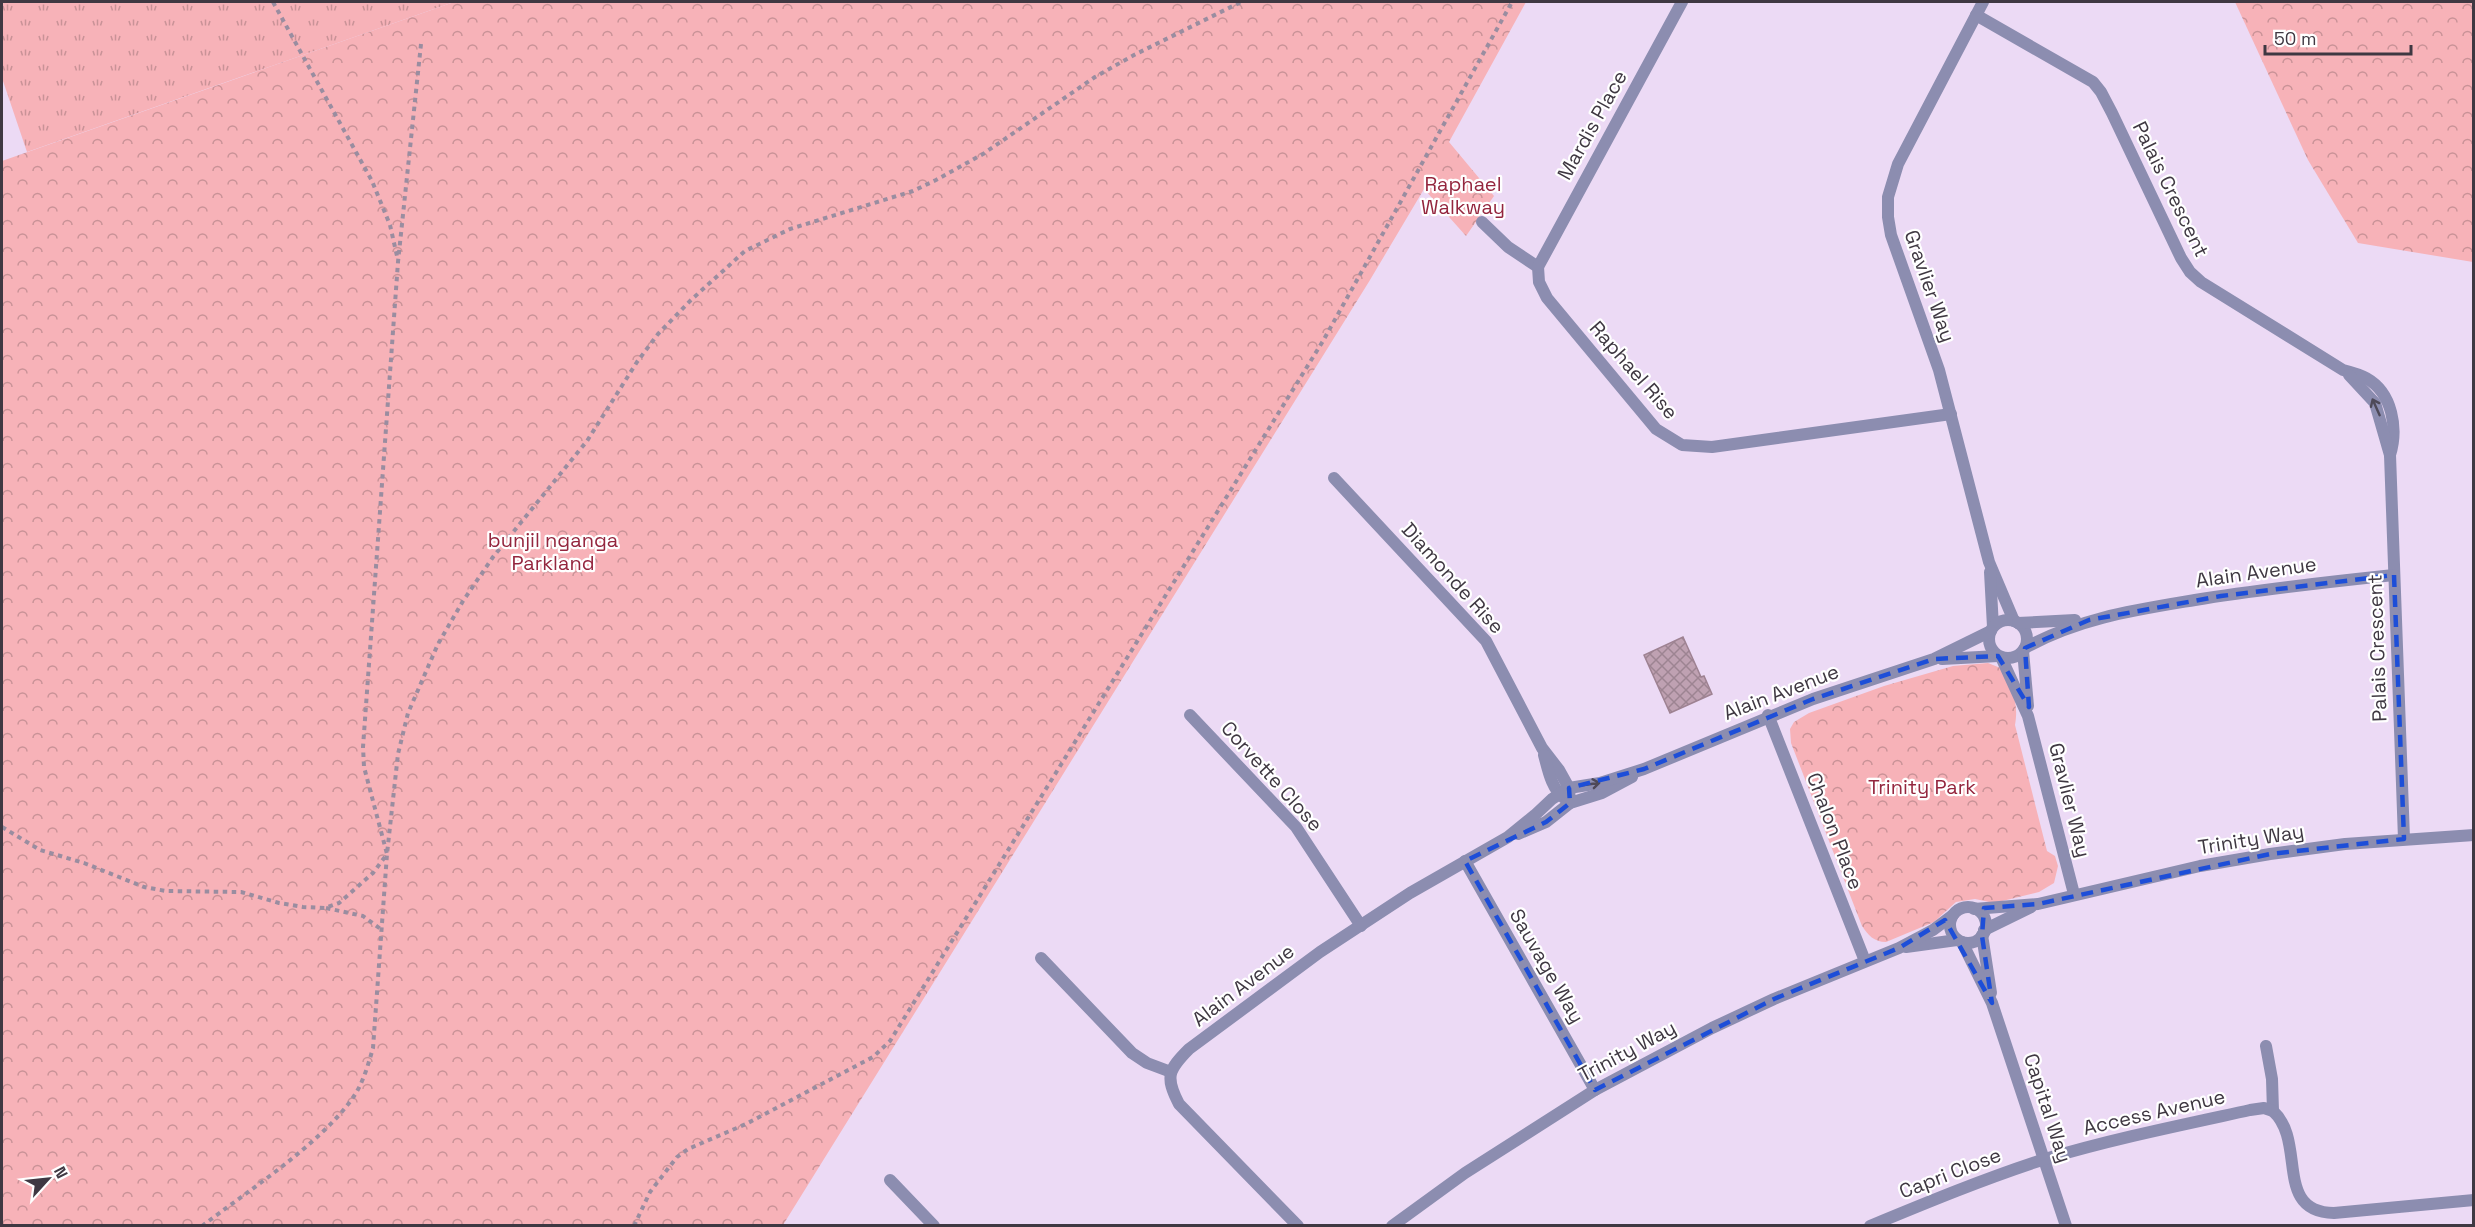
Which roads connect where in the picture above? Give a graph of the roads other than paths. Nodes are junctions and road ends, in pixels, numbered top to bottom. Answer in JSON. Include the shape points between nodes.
{"nodes":[{"id":1,"x":1682,"y":2,"type":"edge"},
{"id":2,"x":1983,"y":2,"type":"edge"},
{"id":3,"x":1976,"y":15,"type":"junction"},
{"id":4,"x":1482,"y":222,"type":"dead end"},
{"id":5,"x":1538,"y":267,"type":"junction"},
{"id":6,"x":1951,"y":414,"type":"junction"},
{"id":7,"x":1334,"y":478,"type":"dead end"},
{"id":8,"x":1989,"y":562,"type":"junction"},
{"id":9,"x":2394,"y":575,"type":"junction"},
{"id":10,"x":2088,"y":620,"type":"junction"},
{"id":11,"x":2016,"y":622,"type":"junction"},
{"id":12,"x":1992,"y":629,"type":"junction"},
{"id":13,"x":2024,"y":650,"type":"junction"},
{"id":14,"x":1999,"y":656,"type":"junction"},
{"id":15,"x":1934,"y":659,"type":"junction"},
{"id":16,"x":1190,"y":715,"type":"dead end"},
{"id":17,"x":1768,"y":715,"type":"junction"},
{"id":18,"x":2028,"y":716,"type":"junction"},
{"id":19,"x":1644,"y":769,"type":"junction"},
{"id":20,"x":1564,"y":791,"type":"junction"},
{"id":21,"x":1570,"y":803,"type":"junction"},
{"id":22,"x":2474,"y":835,"type":"edge"},
{"id":23,"x":1508,"y":837,"type":"junction"},
{"id":24,"x":2404,"y":839,"type":"junction"},
{"id":25,"x":1465,"y":861,"type":"junction"},
{"id":26,"x":2074,"y":894,"type":"junction"},
{"id":27,"x":2038,"y":904,"type":"junction"},
{"id":28,"x":1974,"y":909,"type":"junction"},
{"id":29,"x":1953,"y":915,"type":"junction"},
{"id":30,"x":1361,"y":926,"type":"junction"},
{"id":31,"x":1983,"y":933,"type":"junction"},
{"id":32,"x":1959,"y":941,"type":"junction"},
{"id":33,"x":1899,"y":948,"type":"junction"},
{"id":34,"x":1041,"y":958,"type":"dead end"},
{"id":35,"x":1865,"y":961,"type":"junction"},
{"id":36,"x":1992,"y":1003,"type":"junction"},
{"id":37,"x":2266,"y":1047,"type":"dead end"},
{"id":38,"x":1171,"y":1072,"type":"junction"},
{"id":39,"x":1595,"y":1090,"type":"junction"},
{"id":40,"x":2272,"y":1111,"type":"junction"},
{"id":41,"x":2045,"y":1160,"type":"junction"},
{"id":42,"x":890,"y":1180,"type":"dead end"},
{"id":43,"x":2474,"y":1200,"type":"edge"},
{"id":44,"x":1293,"y":1223,"type":"edge"},
{"id":45,"x":1393,"y":1225,"type":"edge"},
{"id":46,"x":934,"y":1226,"type":"edge"},
{"id":47,"x":1870,"y":1226,"type":"edge"},
{"id":48,"x":2066,"y":1226,"type":"edge"}],
"edges":[{"from":1,"to":5,"type":"street","name":"Mardis Place"},
{"from":2,"to":3,"type":"street","name":"Gravlier Way"},
{"from":3,"to":6,"type":"street","name":"Gravlier Way","via":[[1898,164],[1888,197],[1891,235]]},
{"from":3,"to":9,"type":"street","name":"Palais Crescent","via":[[2084,76],[2101,92],[2181,258],[2195,277],[2343,370],[2375,402],[2390,455]]},
{"from":4,"to":5,"type":"street","via":[[1508,247]]},
{"from":5,"to":6,"type":"street","name":"Raphael Rise","via":[[1539,282],[1547,298],[1656,429],[1682,445],[1712,447]]},
{"from":6,"to":8,"type":"street","name":"Gravlier Way"},
{"from":7,"to":20,"type":"street","name":"Diamonde Rise","via":[[1477,629],[1496,657],[1542,748],[1549,776]]},
{"from":8,"to":11,"type":"street","name":"Gravlier Way"},
{"from":8,"to":12,"type":"street","name":"Gravlier Way"},
{"from":9,"to":10,"type":"street","name":"Alain Avenue","via":[[2221,596]]},
{"from":9,"to":24,"type":"street","name":"Palais Crescent"},
{"from":10,"to":11,"type":"street","name":"Alain Avenue"},
{"from":10,"to":13,"type":"street","name":"Alain Avenue","via":[[2050,634]]},
{"from":11,"to":12,"type":"street","via":[[2002,621]]},
{"from":11,"to":13,"type":"street","via":[[2027,637]]},
{"from":12,"to":14,"type":"street","via":[[1990,647]]},
{"from":12,"to":15,"type":"street","name":"Alain Avenue"},
{"from":13,"to":14,"type":"street","via":[[2013,658]]},
{"from":13,"to":18,"type":"street","name":"Gravlier Way"},
{"from":14,"to":15,"type":"street","name":"Alain Avenue"},
{"from":14,"to":18,"type":"street","name":"Gravlier Way"},
{"from":15,"to":17,"type":"street","name":"Alain Avenue"},
{"from":16,"to":30,"type":"street","name":"Corvette Close","via":[[1296,827]]},
{"from":17,"to":19,"type":"street","name":"Alain Avenue"},
{"from":17,"to":35,"type":"street","name":"Chalon Place"},
{"from":18,"to":26,"type":"street","name":"Gravlier Way"},
{"from":20,"to":19,"type":"street","name":"Alain Avenue","one_way":true},
{"from":19,"to":21,"type":"street","name":"Alain Avenue","via":[[1618,786]]},
{"from":20,"to":21,"type":"street"},
{"from":20,"to":23,"type":"street","name":"Alain Avenue"},
{"from":21,"to":23,"type":"street","name":"Alain Avenue","via":[[1546,822]]},
{"from":22,"to":24,"type":"street","name":"Trinity Way"},
{"from":23,"to":25,"type":"street","name":"Alain Avenue"},
{"from":24,"to":26,"type":"street","name":"Trinity Way","via":[[2270,854]]},
{"from":25,"to":30,"type":"street","name":"Alain Avenue"},
{"from":25,"to":39,"type":"street","name":"Sauvage Way"},
{"from":26,"to":27,"type":"street","name":"Trinity Way"},
{"from":27,"to":28,"type":"street","name":"Trinity Way"},
{"from":27,"to":31,"type":"street","name":"Trinity Way"},
{"from":28,"to":29,"type":"street","via":[[1963,908]]},
{"from":28,"to":31,"type":"street","via":[[1985,920]]},
{"from":29,"to":32,"type":"street","via":[[1950,925]]},
{"from":29,"to":33,"type":"street","name":"Trinity Way"},
{"from":30,"to":38,"type":"street","name":"Alain Avenue","via":[[1234,1014],[1189,1049]]},
{"from":31,"to":32,"type":"street","via":[[1973,942]]},
{"from":31,"to":36,"type":"street","name":"Capital Way"},
{"from":32,"to":33,"type":"street","name":"Trinity Way"},
{"from":32,"to":36,"type":"street","name":"Capital Way"},
{"from":33,"to":35,"type":"street","name":"Trinity Way"},
{"from":34,"to":38,"type":"street","via":[[1132,1053]]},
{"from":35,"to":39,"type":"street","name":"Trinity Way","via":[[1712,1028]]},
{"from":36,"to":41,"type":"street","name":"Capital Way"},
{"from":37,"to":40,"type":"street"},
{"from":38,"to":44,"type":"street","via":[[1170,1083],[1179,1104]]},
{"from":39,"to":45,"type":"street","name":"Trinity Way","via":[[1474,1166]]},
{"from":40,"to":41,"type":"street","name":"Access Avenue","via":[[2250,1110]]},
{"from":40,"to":43,"type":"street","via":[[2287,1134],[2301,1200],[2316,1211],[2334,1213]]},
{"from":41,"to":47,"type":"street","name":"Capri Close"},
{"from":41,"to":48,"type":"street","name":"Capital Way"},
{"from":42,"to":46,"type":"street"}]}
